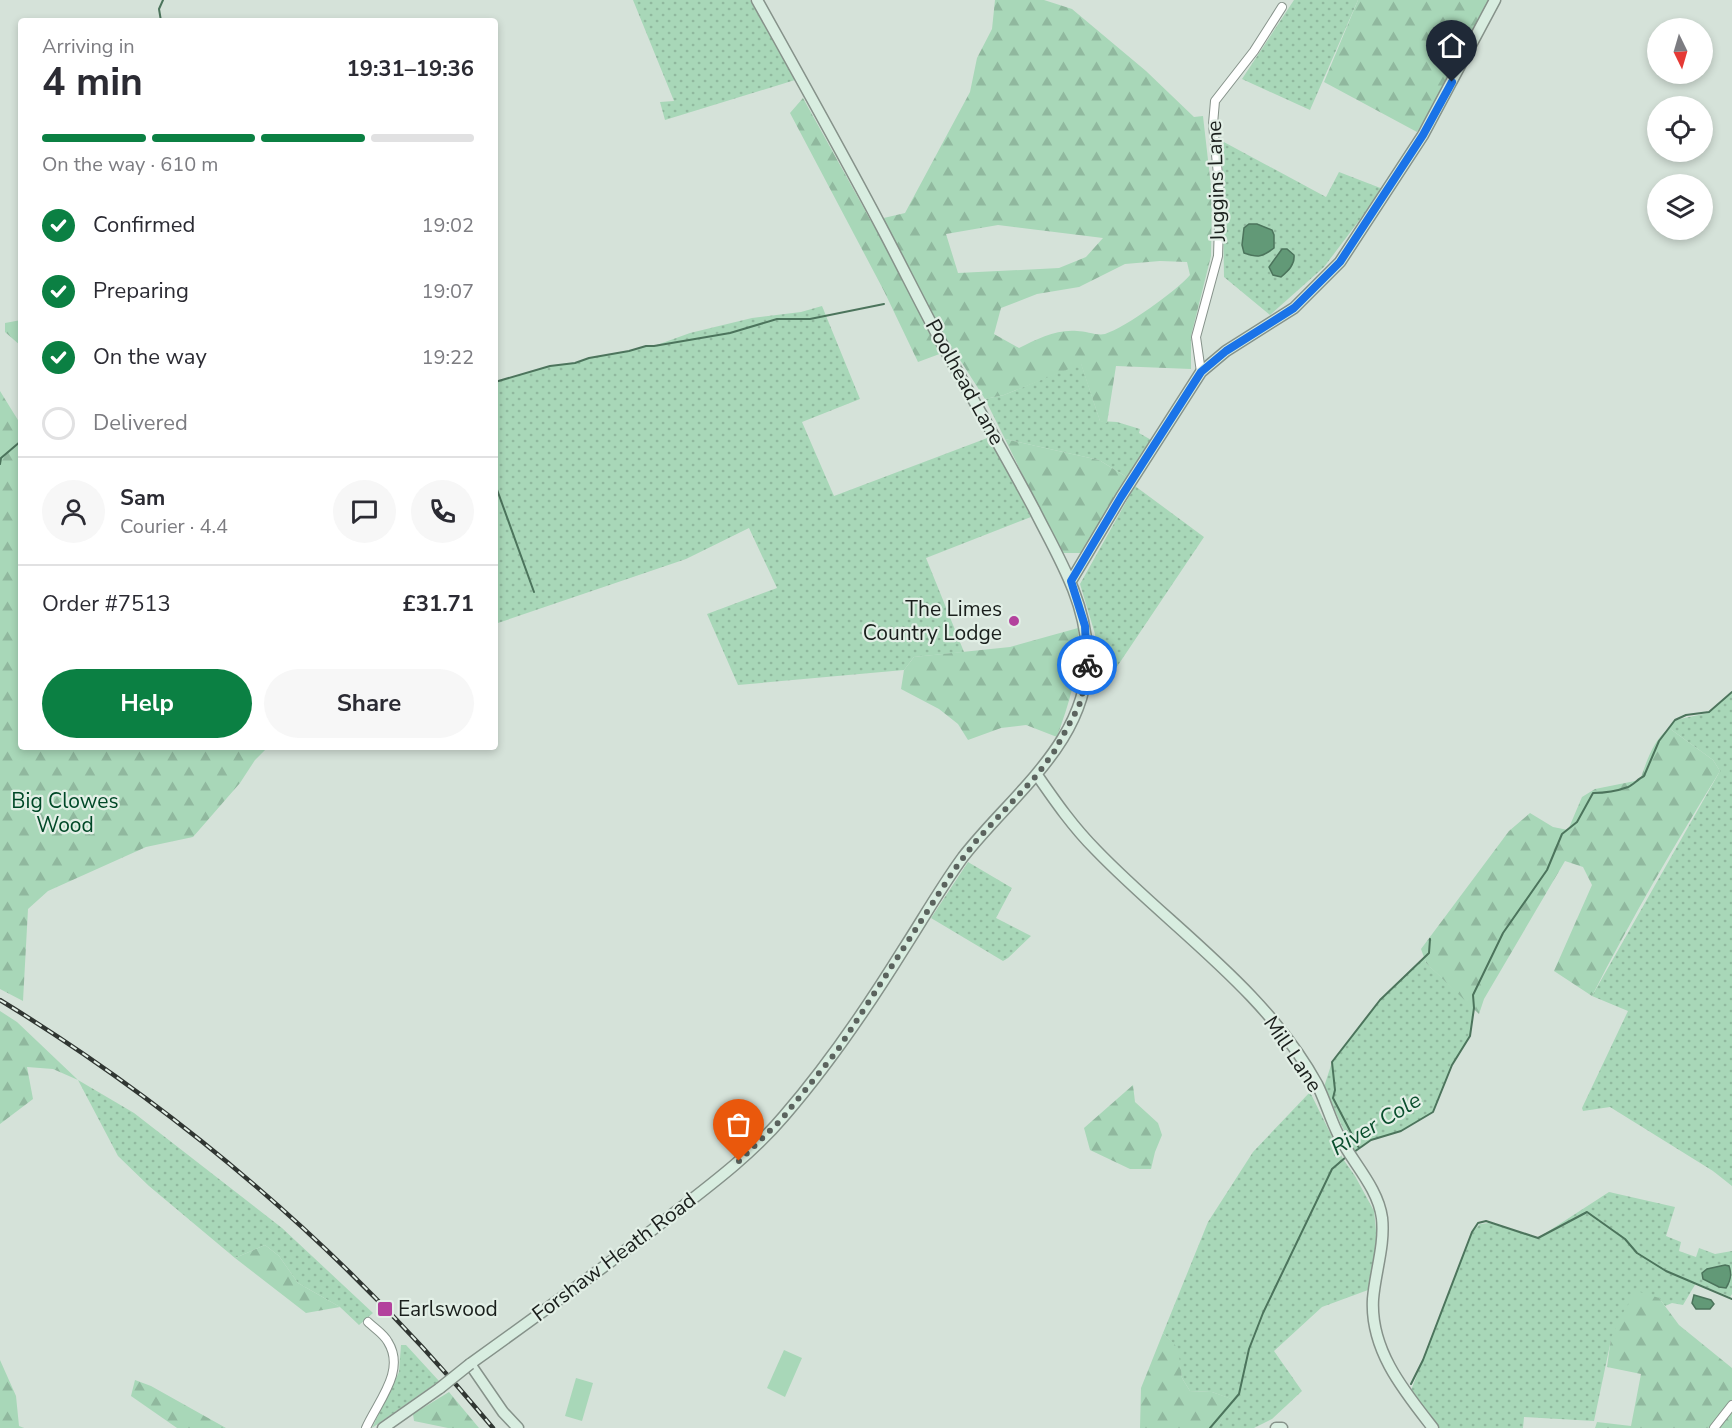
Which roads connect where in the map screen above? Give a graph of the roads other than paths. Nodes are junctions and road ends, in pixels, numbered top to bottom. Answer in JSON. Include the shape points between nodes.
{"nodes":[{"id":1,"x":757,"y":0,"type":"edge"},
{"id":2,"x":1496,"y":0,"type":"edge"},
{"id":3,"x":1282,"y":7,"type":"dead end"},
{"id":4,"x":1201,"y":372,"type":"junction"},
{"id":5,"x":1071,"y":581,"type":"junction"},
{"id":6,"x":1037,"y":775,"type":"junction"},
{"id":7,"x":368,"y":1322,"type":"dead end"},
{"id":8,"x":470,"y":1364,"type":"junction"},
{"id":9,"x":1732,"y":1406,"type":"edge"},
{"id":10,"x":366,"y":1428,"type":"edge"},
{"id":11,"x":383,"y":1428,"type":"edge"},
{"id":12,"x":518,"y":1428,"type":"edge"},
{"id":13,"x":1276,"y":1428,"type":"edge"},
{"id":14,"x":1282,"y":1428,"type":"edge"},
{"id":15,"x":1434,"y":1428,"type":"edge"},
{"id":16,"x":1714,"y":1428,"type":"edge"}],
"edges":[{"from":1,"to":5,"type":"street","name":"Poolhead Lane"},
{"from":2,"to":4,"type":"street","via":[[1423,135],[1340,262],[1294,308],[1226,351]]},
{"from":3,"to":4,"type":"street","name":"Juggins Lane","via":[[1254,51],[1215,100],[1213,124],[1220,195],[1218,256],[1196,337]]},
{"from":4,"to":5,"type":"street"},
{"from":5,"to":6,"type":"street","name":"Poolhead Lane","via":[[1085,626],[1085,684],[1070,726]]},
{"from":6,"to":8,"type":"street","name":"Forshaw Heath Road","via":[[962,859],[837,1051],[781,1120],[739,1161],[685,1204]]},
{"from":6,"to":15,"type":"street","name":"Mill Lane","via":[[1095,849],[1251,997],[1287,1037],[1317,1085],[1338,1134],[1374,1193],[1382,1216],[1373,1301],[1381,1352],[1408,1396]]},
{"from":7,"to":10,"type":"street","via":[[388,1340],[396,1361],[391,1381]]},
{"from":8,"to":11,"type":"street","name":"Forshaw Heath Road","bridge":true},
{"from":8,"to":12,"type":"street","via":[[502,1412]]},
{"from":9,"to":16,"type":"street"},
{"from":13,"to":14,"type":"street"}]}
